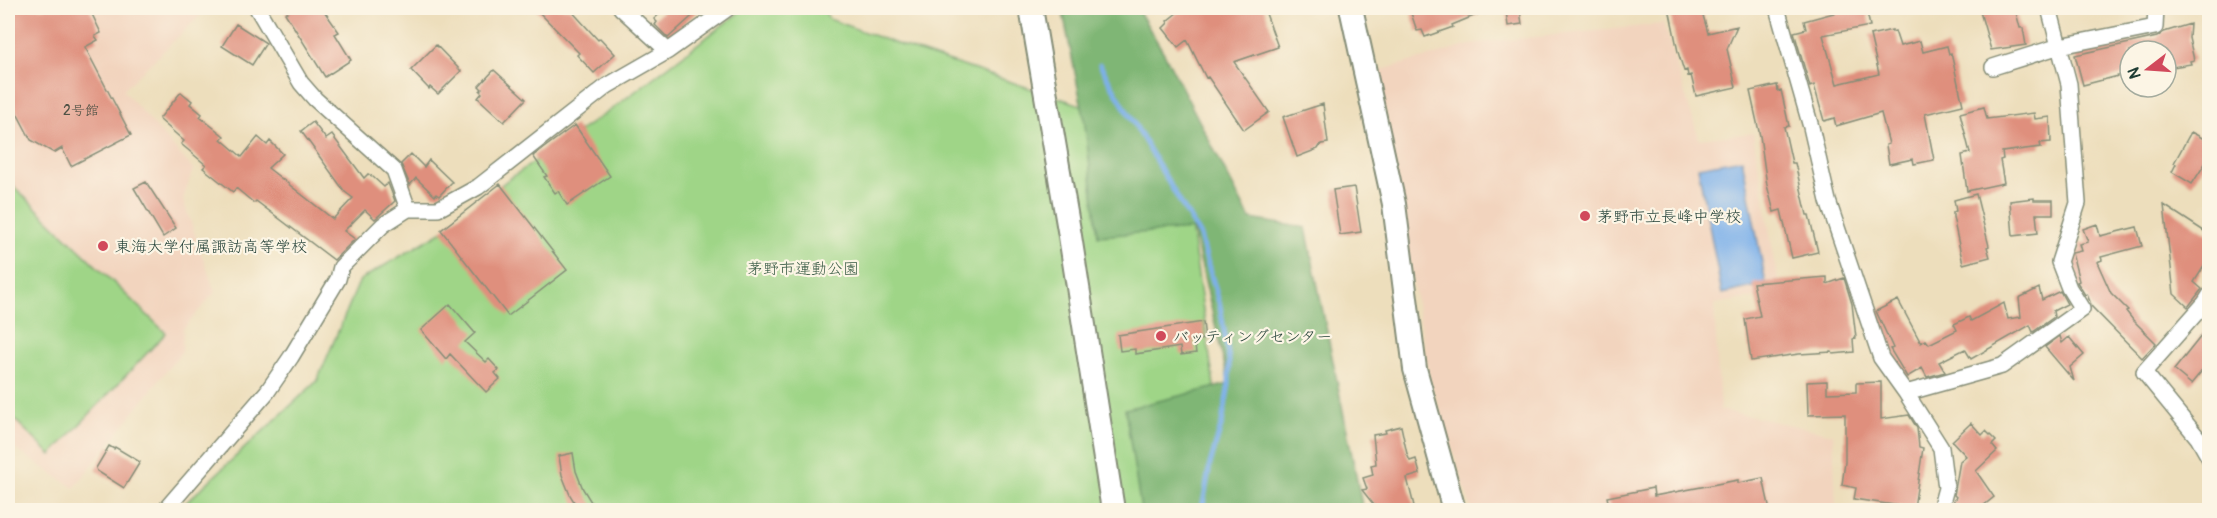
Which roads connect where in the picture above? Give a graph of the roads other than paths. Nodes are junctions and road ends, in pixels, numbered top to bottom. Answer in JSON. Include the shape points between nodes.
{"nodes":[{"id":1,"x":257,"y":8,"type":"edge"},
{"id":2,"x":621,"y":8,"type":"edge"},
{"id":3,"x":726,"y":8,"type":"edge"},
{"id":4,"x":1031,"y":8,"type":"edge"},
{"id":5,"x":1351,"y":8,"type":"edge"},
{"id":6,"x":1777,"y":8,"type":"edge"},
{"id":7,"x":2049,"y":8,"type":"edge"},
{"id":8,"x":2156,"y":8,"type":"edge"},
{"id":9,"x":2060,"y":46,"type":"junction"},
{"id":10,"x":668,"y":51,"type":"junction"},
{"id":11,"x":1993,"y":67,"type":"dead end"},
{"id":12,"x":408,"y":209,"type":"junction"},
{"id":13,"x":2210,"y":295,"type":"edge"},
{"id":14,"x":1906,"y":393,"type":"junction"},
{"id":15,"x":2210,"y":459,"type":"edge"},
{"id":16,"x":165,"y":510,"type":"edge"},
{"id":17,"x":1113,"y":510,"type":"edge"},
{"id":18,"x":1454,"y":510,"type":"edge"},
{"id":19,"x":1940,"y":510,"type":"edge"}],
"edges":[{"from":1,"to":12,"type":"street","via":[[301,83],[394,170]]},
{"from":2,"to":10,"type":"street"},
{"from":3,"to":10,"type":"street"},
{"from":4,"to":17,"type":"street"},
{"from":5,"to":18,"type":"street","via":[[1394,204],[1415,369]]},
{"from":6,"to":14,"type":"street","via":[[1828,201],[1881,358]]},
{"from":7,"to":9,"type":"street"},
{"from":8,"to":9,"type":"street","via":[[2155,27]]},
{"from":9,"to":11,"type":"street"},
{"from":9,"to":14,"type":"street","via":[[2069,84],[2078,203],[2059,262],[2082,309],[2002,366]]},
{"from":10,"to":12,"type":"street","via":[[607,86],[478,187],[438,209]]},
{"from":12,"to":16,"type":"street","via":[[384,225],[341,267],[338,279],[267,392]]},
{"from":13,"to":15,"type":"street","via":[[2144,372],[2198,438]]},
{"from":14,"to":19,"type":"street","via":[[1941,448],[1946,488]]}]}
